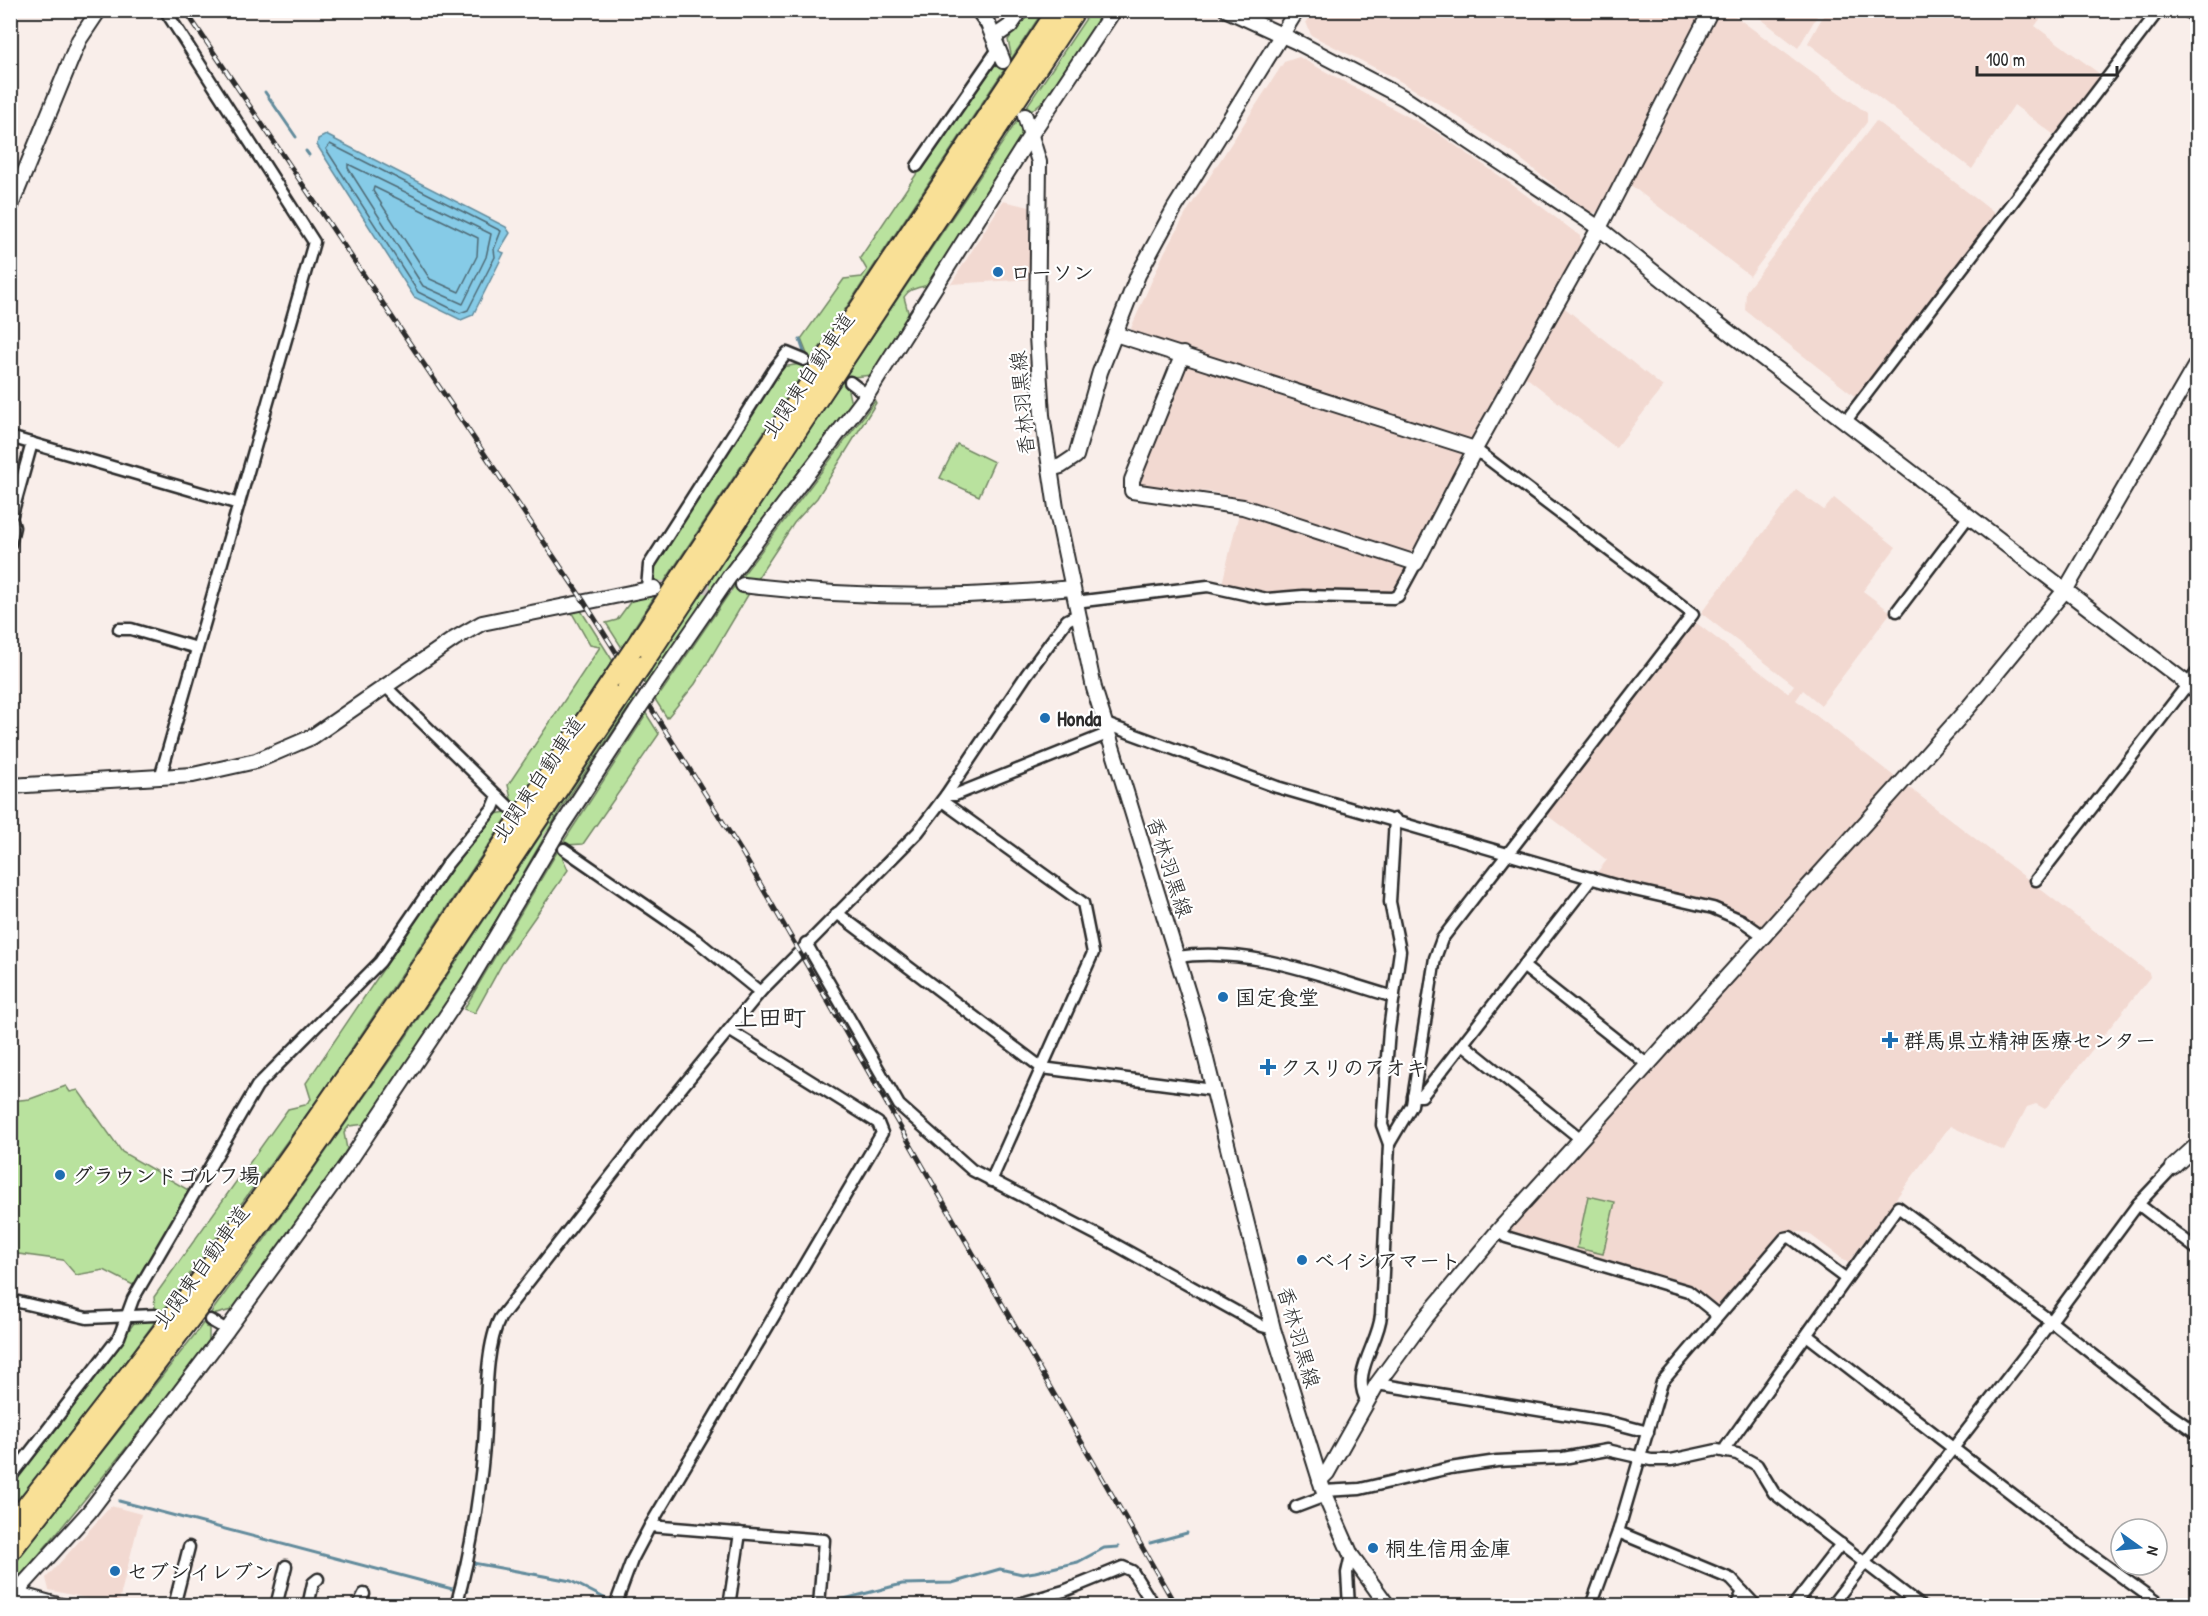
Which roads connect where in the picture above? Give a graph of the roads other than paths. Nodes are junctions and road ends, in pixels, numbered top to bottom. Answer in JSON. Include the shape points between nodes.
{"nodes":[{"id":1,"x":99,"y":10,"type":"edge"},
{"id":2,"x":165,"y":10,"type":"edge"},
{"id":3,"x":978,"y":10,"type":"edge"},
{"id":4,"x":1021,"y":10,"type":"edge"},
{"id":5,"x":1057,"y":10,"type":"edge"},
{"id":6,"x":1076,"y":10,"type":"edge"},
{"id":7,"x":1114,"y":10,"type":"edge"},
{"id":8,"x":1227,"y":10,"type":"edge"},
{"id":9,"x":1297,"y":10,"type":"edge"},
{"id":10,"x":1711,"y":10,"type":"edge"},
{"id":11,"x":2159,"y":10,"type":"edge"},
{"id":12,"x":2186,"y":10,"type":"edge"},
{"id":13,"x":2198,"y":20,"type":"edge"},
{"id":14,"x":1283,"y":36,"type":"junction"},
{"id":15,"x":998,"y":49,"type":"junction"},
{"id":16,"x":1025,"y":116,"type":"dead end"},
{"id":17,"x":1032,"y":133,"type":"junction"},
{"id":18,"x":917,"y":166,"type":"dead end"},
{"id":19,"x":10,"y":208,"type":"edge"},
{"id":20,"x":1599,"y":228,"type":"junction"},
{"id":21,"x":1115,"y":334,"type":"junction"},
{"id":22,"x":1183,"y":354,"type":"junction"},
{"id":23,"x":804,"y":360,"type":"dead end"},
{"id":24,"x":2198,"y":361,"type":"edge"},
{"id":25,"x":850,"y":382,"type":"dead end"},
{"id":26,"x":867,"y":395,"type":"junction"},
{"id":27,"x":1845,"y":422,"type":"junction"},
{"id":28,"x":10,"y":437,"type":"edge"},
{"id":29,"x":32,"y":443,"type":"junction"},
{"id":30,"x":1475,"y":449,"type":"junction"},
{"id":31,"x":1050,"y":469,"type":"junction"},
{"id":32,"x":239,"y":504,"type":"junction"},
{"id":33,"x":1969,"y":516,"type":"junction"},
{"id":34,"x":12,"y":522,"type":"edge"},
{"id":35,"x":10,"y":544,"type":"edge"},
{"id":36,"x":1416,"y":563,"type":"junction"},
{"id":37,"x":743,"y":585,"type":"tunnel mouth"},
{"id":38,"x":650,"y":588,"type":"joint"},
{"id":39,"x":2066,"y":589,"type":"junction"},
{"id":40,"x":1075,"y":602,"type":"junction"},
{"id":41,"x":1897,"y":610,"type":"dead end"},
{"id":42,"x":119,"y":629,"type":"dead end"},
{"id":43,"x":197,"y":648,"type":"junction"},
{"id":44,"x":638,"y":656,"type":"junction"},
{"id":45,"x":2198,"y":671,"type":"edge"},
{"id":46,"x":619,"y":684,"type":"junction"},
{"id":47,"x":386,"y":687,"type":"junction"},
{"id":48,"x":2192,"y":688,"type":"edge"},
{"id":49,"x":1105,"y":729,"type":"junction"},
{"id":50,"x":160,"y":778,"type":"junction"},
{"id":51,"x":10,"y":786,"type":"edge"},
{"id":52,"x":498,"y":796,"type":"junction"},
{"id":53,"x":944,"y":798,"type":"junction"},
{"id":54,"x":509,"y":807,"type":"tunnel mouth"},
{"id":55,"x":1395,"y":819,"type":"junction"},
{"id":56,"x":564,"y":849,"type":"tunnel mouth"},
{"id":57,"x":1508,"y":854,"type":"junction"},
{"id":58,"x":1592,"y":878,"type":"junction"},
{"id":59,"x":2036,"y":880,"type":"dead end"},
{"id":60,"x":837,"y":913,"type":"junction"},
{"id":61,"x":1765,"y":937,"type":"junction"},
{"id":62,"x":806,"y":943,"type":"junction"},
{"id":63,"x":1177,"y":957,"type":"junction"},
{"id":64,"x":1523,"y":966,"type":"junction"},
{"id":65,"x":760,"y":992,"type":"junction"},
{"id":66,"x":1394,"y":997,"type":"junction"},
{"id":67,"x":729,"y":1030,"type":"junction"},
{"id":68,"x":1462,"y":1044,"type":"junction"},
{"id":69,"x":1648,"y":1065,"type":"junction"},
{"id":70,"x":1042,"y":1068,"type":"junction"},
{"id":71,"x":1213,"y":1090,"type":"junction"},
{"id":72,"x":1413,"y":1096,"type":"junction"},
{"id":73,"x":1581,"y":1139,"type":"junction"},
{"id":74,"x":1389,"y":1144,"type":"junction"},
{"id":75,"x":2198,"y":1144,"type":"edge"},
{"id":76,"x":2173,"y":1167,"type":"joint"},
{"id":77,"x":991,"y":1181,"type":"junction"},
{"id":78,"x":2138,"y":1204,"type":"junction"},
{"id":79,"x":1498,"y":1231,"type":"junction"},
{"id":80,"x":2198,"y":1250,"type":"edge"},
{"id":81,"x":1845,"y":1278,"type":"junction"},
{"id":82,"x":10,"y":1300,"type":"edge"},
{"id":83,"x":155,"y":1315,"type":"dead end"},
{"id":84,"x":128,"y":1317,"type":"junction"},
{"id":85,"x":1716,"y":1318,"type":"junction"},
{"id":86,"x":210,"y":1320,"type":"dead end"},
{"id":87,"x":2050,"y":1322,"type":"junction"},
{"id":88,"x":1273,"y":1329,"type":"junction"},
{"id":89,"x":227,"y":1330,"type":"junction"},
{"id":90,"x":1808,"y":1336,"type":"junction"},
{"id":91,"x":1377,"y":1384,"type":"junction"},
{"id":92,"x":1367,"y":1401,"type":"junction"},
{"id":93,"x":1648,"y":1432,"type":"junction"},
{"id":94,"x":2198,"y":1434,"type":"edge"},
{"id":95,"x":1954,"y":1447,"type":"junction"},
{"id":96,"x":1726,"y":1452,"type":"junction"},
{"id":97,"x":1641,"y":1459,"type":"junction"},
{"id":98,"x":10,"y":1478,"type":"edge"},
{"id":99,"x":1322,"y":1489,"type":"junction"},
{"id":100,"x":1296,"y":1507,"type":"dead end"},
{"id":101,"x":650,"y":1526,"type":"junction"},
{"id":102,"x":10,"y":1527,"type":"edge"},
{"id":103,"x":1618,"y":1532,"type":"junction"},
{"id":104,"x":740,"y":1533,"type":"junction"},
{"id":105,"x":1841,"y":1544,"type":"junction"},
{"id":106,"x":189,"y":1547,"type":"dead end"},
{"id":107,"x":10,"y":1553,"type":"edge"},
{"id":108,"x":1351,"y":1555,"type":"junction"},
{"id":109,"x":1865,"y":1562,"type":"junction"},
{"id":110,"x":286,"y":1566,"type":"dead end"},
{"id":111,"x":318,"y":1579,"type":"dead end"},
{"id":112,"x":1743,"y":1592,"type":"junction"},
{"id":113,"x":364,"y":1594,"type":"dead end"},
{"id":114,"x":13,"y":1595,"type":"edge"},
{"id":115,"x":53,"y":1604,"type":"edge"},
{"id":116,"x":174,"y":1605,"type":"edge"},
{"id":117,"x":276,"y":1605,"type":"edge"},
{"id":118,"x":308,"y":1605,"type":"edge"},
{"id":119,"x":358,"y":1605,"type":"edge"},
{"id":120,"x":456,"y":1605,"type":"edge"},
{"id":121,"x":615,"y":1605,"type":"edge"},
{"id":122,"x":729,"y":1605,"type":"edge"},
{"id":123,"x":819,"y":1605,"type":"edge"},
{"id":124,"x":1012,"y":1605,"type":"edge"},
{"id":125,"x":1154,"y":1605,"type":"edge"},
{"id":126,"x":1349,"y":1605,"type":"edge"},
{"id":127,"x":1388,"y":1605,"type":"edge"},
{"id":128,"x":1591,"y":1605,"type":"edge"},
{"id":129,"x":1736,"y":1605,"type":"edge"},
{"id":130,"x":1756,"y":1605,"type":"edge"},
{"id":131,"x":1793,"y":1605,"type":"edge"},
{"id":132,"x":1831,"y":1605,"type":"edge"},
{"id":133,"x":1921,"y":1605,"type":"edge"},
{"id":134,"x":2162,"y":1605,"type":"edge"}],
"edges":[{"from":1,"to":19,"type":"street","via":[[79,40]]},
{"from":2,"to":32,"type":"street","via":[[314,242]]},
{"from":3,"to":15,"type":"street"},
{"from":4,"to":15,"type":"street"},
{"from":5,"to":44,"type":"highway","name":"北関東自動車道"},
{"from":6,"to":44,"type":"highway","name":"北関東自動車道"},
{"from":7,"to":17,"type":"street"},
{"from":8,"to":14,"type":"street"},
{"from":9,"to":14,"type":"street"},
{"from":10,"to":20,"type":"street"},
{"from":11,"to":27,"type":"street"},
{"from":12,"to":13,"type":"street"},
{"from":14,"to":20,"type":"street","via":[[1423,110]]},
{"from":14,"to":21,"type":"street","via":[[1160,233],[1138,275]]},
{"from":15,"to":18,"type":"street"},
{"from":16,"to":17,"type":"street","name":"香林羽黒線"},
{"from":17,"to":26,"type":"street"},
{"from":17,"to":31,"type":"street","name":"香林羽黒線","via":[[1039,162],[1037,336]]},
{"from":20,"to":27,"type":"street"},
{"from":20,"to":30,"type":"street"},
{"from":21,"to":22,"type":"street"},
{"from":21,"to":31,"type":"street","via":[[1095,388],[1079,450],[1067,463]]},
{"from":22,"to":30,"type":"street"},
{"from":22,"to":36,"type":"street","via":[[1132,480],[1132,491],[1244,507]]},
{"from":23,"to":38,"type":"street","via":[[787,352],[775,368],[649,565]]},
{"from":24,"to":39,"type":"street"},
{"from":25,"to":26,"type":"street"},
{"from":26,"to":89,"type":"street","bridge":true,"via":[[729,577],[656,683],[559,830],[452,1008],[350,1160]]},
{"from":27,"to":33,"type":"street"},
{"from":28,"to":29,"type":"street"},
{"from":29,"to":32,"type":"street"},
{"from":29,"to":34,"type":"street"},
{"from":30,"to":36,"type":"street"},
{"from":30,"to":57,"type":"street","via":[[1693,614]]},
{"from":31,"to":40,"type":"street","name":"香林羽黒線"},
{"from":32,"to":43,"type":"street"},
{"from":33,"to":39,"type":"street"},
{"from":33,"to":41,"type":"street"},
{"from":34,"to":35,"type":"street"},
{"from":36,"to":40,"type":"street","via":[[1398,596],[1393,598],[1268,599],[1208,586]]},
{"from":37,"to":40,"type":"street","via":[[800,591]]},
{"from":38,"to":47,"type":"street","via":[[482,623]]},
{"from":39,"to":48,"type":"street"},
{"from":39,"to":61,"type":"street","via":[[1968,708]]},
{"from":40,"to":49,"type":"street","name":"香林羽黒線"},
{"from":40,"to":53,"type":"street","via":[[1067,620]]},
{"from":42,"to":43,"type":"street"},
{"from":43,"to":50,"type":"street"},
{"from":44,"to":46,"type":"highway","name":"北関東自動車道","bridge":true},
{"from":45,"to":48,"type":"street"},
{"from":46,"to":102,"type":"highway","name":"北関東自動車道","via":[[280,1171]]},
{"from":46,"to":107,"type":"highway","name":"北関東自動車道","via":[[409,1012],[291,1182],[147,1378]]},
{"from":47,"to":50,"type":"street","via":[[312,737],[278,754],[214,772]]},
{"from":47,"to":52,"type":"street"},
{"from":48,"to":59,"type":"street"},
{"from":49,"to":53,"type":"street"},
{"from":49,"to":55,"type":"street","via":[[1278,787]]},
{"from":49,"to":63,"type":"street","name":"香林羽黒線"},
{"from":50,"to":51,"type":"street"},
{"from":52,"to":54,"type":"street"},
{"from":52,"to":84,"type":"street","via":[[380,962],[257,1086],[133,1299]]},
{"from":53,"to":60,"type":"street","via":[[906,846]]},
{"from":53,"to":70,"type":"street","via":[[1083,903],[1093,953]]},
{"from":55,"to":57,"type":"street"},
{"from":55,"to":66,"type":"street","via":[[1390,902],[1400,951]]},
{"from":56,"to":65,"type":"street","via":[[696,940]]},
{"from":57,"to":58,"type":"street"},
{"from":57,"to":72,"type":"street","via":[[1439,945]]},
{"from":58,"to":61,"type":"street","via":[[1713,908],[1741,920]]},
{"from":58,"to":64,"type":"street"},
{"from":60,"to":62,"type":"street"},
{"from":60,"to":70,"type":"street"},
{"from":61,"to":69,"type":"street"},
{"from":62,"to":65,"type":"street"},
{"from":62,"to":77,"type":"street","via":[[899,1105],[972,1170]]},
{"from":63,"to":66,"type":"street","via":[[1224,954],[1292,967]]},
{"from":63,"to":71,"type":"street","name":"香林羽黒線"},
{"from":64,"to":68,"type":"street"},
{"from":64,"to":69,"type":"street"},
{"from":65,"to":67,"type":"street"},
{"from":66,"to":74,"type":"street","via":[[1382,1125]]},
{"from":67,"to":101,"type":"street","via":[[878,1123],[882,1133]]},
{"from":67,"to":120,"type":"street","via":[[497,1323],[491,1344],[475,1528]]},
{"from":68,"to":72,"type":"street","via":[[1422,1096]]},
{"from":68,"to":73,"type":"street"},
{"from":69,"to":73,"type":"street"},
{"from":70,"to":71,"type":"street"},
{"from":70,"to":77,"type":"street"},
{"from":71,"to":88,"type":"street","name":"香林羽黒線"},
{"from":72,"to":74,"type":"street","via":[[1412,1105]]},
{"from":73,"to":79,"type":"street"},
{"from":74,"to":92,"type":"street","via":[[1380,1323],[1362,1378]]},
{"from":75,"to":76,"type":"street"},
{"from":76,"to":78,"type":"street"},
{"from":77,"to":88,"type":"street"},
{"from":78,"to":80,"type":"street"},
{"from":78,"to":87,"type":"street"},
{"from":79,"to":85,"type":"street","via":[[1688,1291]]},
{"from":79,"to":91,"type":"street","via":[[1426,1317]]},
{"from":81,"to":85,"type":"street","via":[[1790,1237],[1785,1238]]},
{"from":81,"to":87,"type":"street","via":[[1898,1207]]},
{"from":81,"to":90,"type":"street"},
{"from":82,"to":84,"type":"street","via":[[87,1318]]},
{"from":83,"to":84,"type":"street"},
{"from":84,"to":98,"type":"street","via":[[119,1337]]},
{"from":85,"to":93,"type":"street","via":[[1665,1378]]},
{"from":86,"to":89,"type":"street"},
{"from":87,"to":94,"type":"street"},
{"from":87,"to":95,"type":"street"},
{"from":88,"to":99,"type":"street","name":"香林羽黒線"},
{"from":89,"to":114,"type":"street","via":[[88,1512]]},
{"from":90,"to":95,"type":"street"},
{"from":90,"to":96,"type":"street"},
{"from":91,"to":92,"type":"street"},
{"from":91,"to":93,"type":"street","via":[[1606,1421]]},
{"from":92,"to":99,"type":"street"},
{"from":93,"to":97,"type":"street"},
{"from":95,"to":109,"type":"street"},
{"from":95,"to":134,"type":"street","via":[[2082,1548]]},
{"from":96,"to":97,"type":"street","via":[[1717,1450],[1671,1460]]},
{"from":96,"to":105,"type":"street","via":[[1750,1459],[1774,1493]]},
{"from":97,"to":99,"type":"street","via":[[1610,1450],[1563,1458],[1519,1458],[1450,1468],[1354,1491]]},
{"from":97,"to":103,"type":"street"},
{"from":99,"to":100,"type":"street"},
{"from":99,"to":108,"type":"street","name":"香林羽黒線"},
{"from":101,"to":104,"type":"street"},
{"from":101,"to":121,"type":"street"},
{"from":103,"to":112,"type":"street","via":[[1731,1580]]},
{"from":103,"to":128,"type":"street"},
{"from":104,"to":122,"type":"street"},
{"from":104,"to":123,"type":"street","via":[[824,1540]]},
{"from":105,"to":109,"type":"street"},
{"from":105,"to":131,"type":"street"},
{"from":106,"to":116,"type":"street"},
{"from":108,"to":126,"type":"street","via":[[1347,1573]]},
{"from":108,"to":127,"type":"street","name":"香林羽黒線"},
{"from":109,"to":132,"type":"street"},
{"from":109,"to":133,"type":"street"},
{"from":110,"to":117,"type":"street"},
{"from":111,"to":118,"type":"street"},
{"from":112,"to":129,"type":"street"},
{"from":112,"to":130,"type":"street"},
{"from":113,"to":119,"type":"street"},
{"from":114,"to":115,"type":"street"},
{"from":124,"to":125,"type":"street","via":[[1064,1591],[1123,1567],[1132,1571]]}]}
